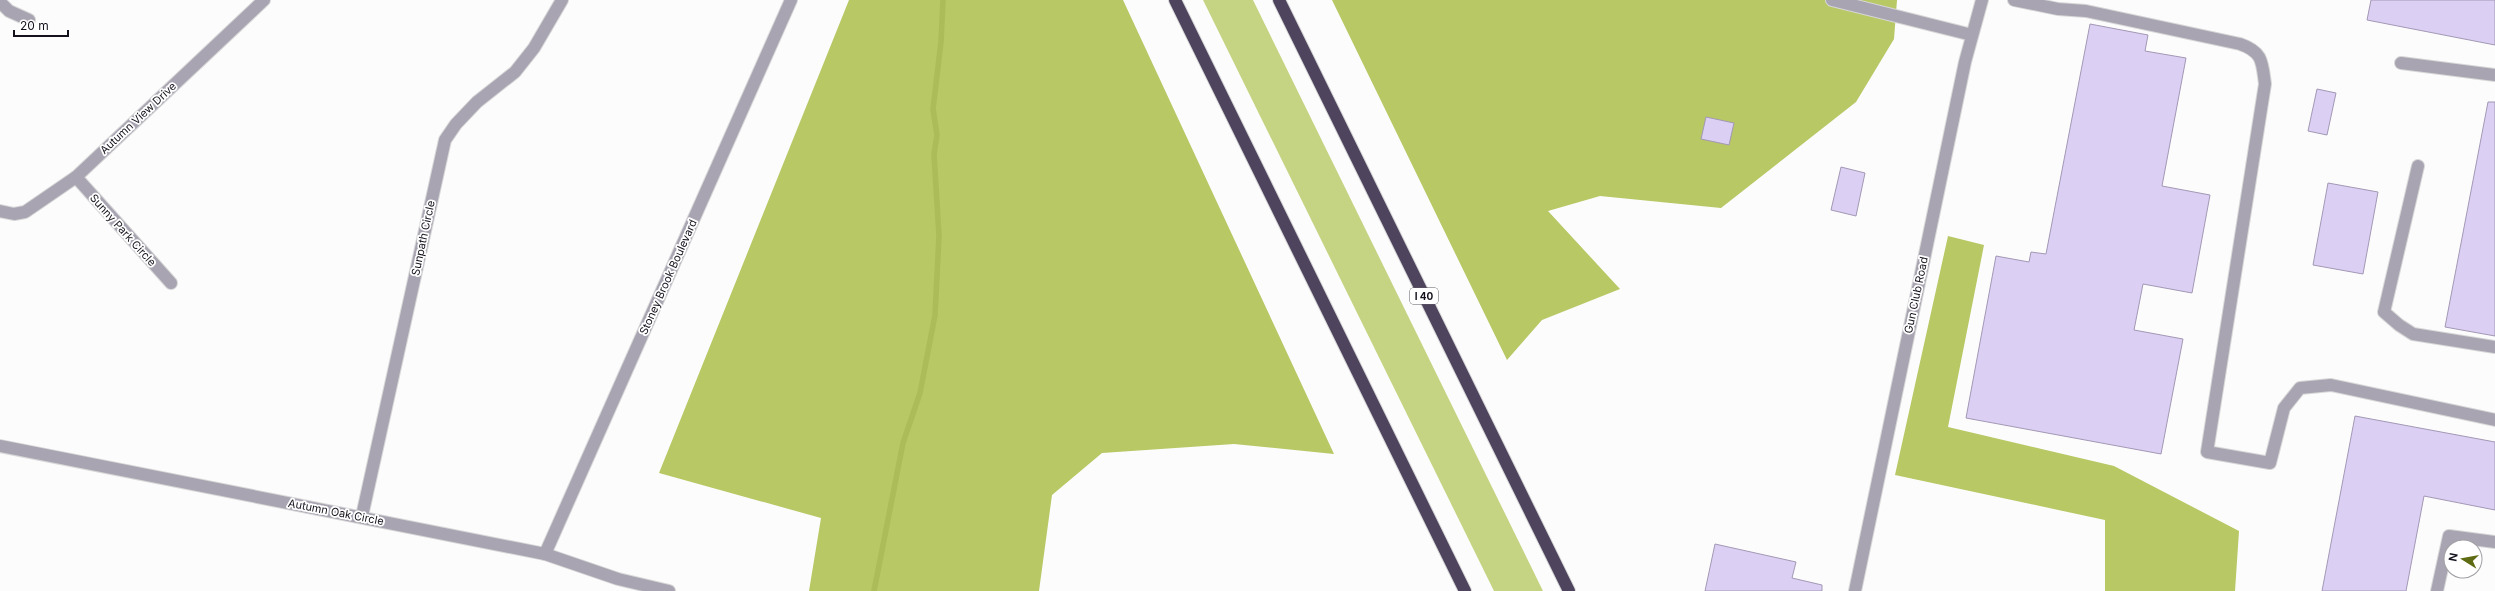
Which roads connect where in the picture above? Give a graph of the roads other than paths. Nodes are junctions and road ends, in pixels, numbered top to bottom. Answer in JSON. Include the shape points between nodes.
{"nodes":[{"id":1,"x":264,"y":0,"type":"edge"},
{"id":2,"x":562,"y":0,"type":"edge"},
{"id":3,"x":791,"y":0,"type":"edge"},
{"id":4,"x":1175,"y":0,"type":"edge"},
{"id":5,"x":1279,"y":0,"type":"edge"},
{"id":6,"x":1832,"y":0,"type":"edge"},
{"id":7,"x":1982,"y":0,"type":"edge"},
{"id":8,"x":2014,"y":0,"type":"edge"},
{"id":9,"x":0,"y":2,"type":"edge"},
{"id":10,"x":29,"y":20,"type":"dead end"},
{"id":11,"x":1972,"y":35,"type":"junction"},
{"id":12,"x":2401,"y":63,"type":"dead end"},
{"id":13,"x":2495,"y":75,"type":"edge"},
{"id":14,"x":2418,"y":166,"type":"dead end"},
{"id":15,"x":76,"y":177,"type":"junction"},
{"id":16,"x":0,"y":210,"type":"edge"},
{"id":17,"x":171,"y":283,"type":"dead end"},
{"id":18,"x":2495,"y":347,"type":"edge"},
{"id":19,"x":2495,"y":420,"type":"edge"},
{"id":20,"x":0,"y":446,"type":"edge"},
{"id":21,"x":362,"y":516,"type":"junction"},
{"id":22,"x":2495,"y":542,"type":"edge"},
{"id":23,"x":545,"y":554,"type":"junction"},
{"id":24,"x":669,"y":591,"type":"edge"},
{"id":25,"x":1465,"y":591,"type":"edge"},
{"id":26,"x":1569,"y":591,"type":"edge"},
{"id":27,"x":1855,"y":591,"type":"edge"},
{"id":28,"x":2437,"y":591,"type":"edge"}],
"edges":[{"from":1,"to":15,"type":"street","name":"Autumn View Drive"},
{"from":2,"to":21,"type":"street","name":"Sunpath Circle","via":[[534,48],[516,72],[477,102],[445,140]]},
{"from":3,"to":23,"type":"street","name":"Stoney Brook Boulevard"},
{"from":4,"to":25,"type":"highway"},
{"from":5,"to":26,"type":"highway","number":"I 40"},
{"from":6,"to":11,"type":"street"},
{"from":7,"to":11,"type":"street","name":"Gun Club Road"},
{"from":8,"to":19,"type":"street","via":[[2058,9],[2086,11],[2240,44],[2252,48],[2260,57],[2265,84],[2207,452],[2270,464],[2284,408],[2300,388],[2331,385]]},
{"from":9,"to":10,"type":"street","via":[[9,10]]},
{"from":11,"to":27,"type":"street","name":"Gun Club Road"},
{"from":12,"to":13,"type":"street"},
{"from":14,"to":18,"type":"street","via":[[2384,312],[2413,334]]},
{"from":15,"to":16,"type":"street","name":"Autumn View Drive","via":[[25,212],[14,214]]},
{"from":15,"to":17,"type":"street","name":"Sunny Park Circle"},
{"from":20,"to":21,"type":"street","name":"Autumn Oak Circle"},
{"from":21,"to":23,"type":"street","name":"Autumn Oak Circle"},
{"from":22,"to":28,"type":"street","via":[[2449,536]]},
{"from":23,"to":24,"type":"street","name":"Autumn Oak Circle","via":[[618,579]]}]}
